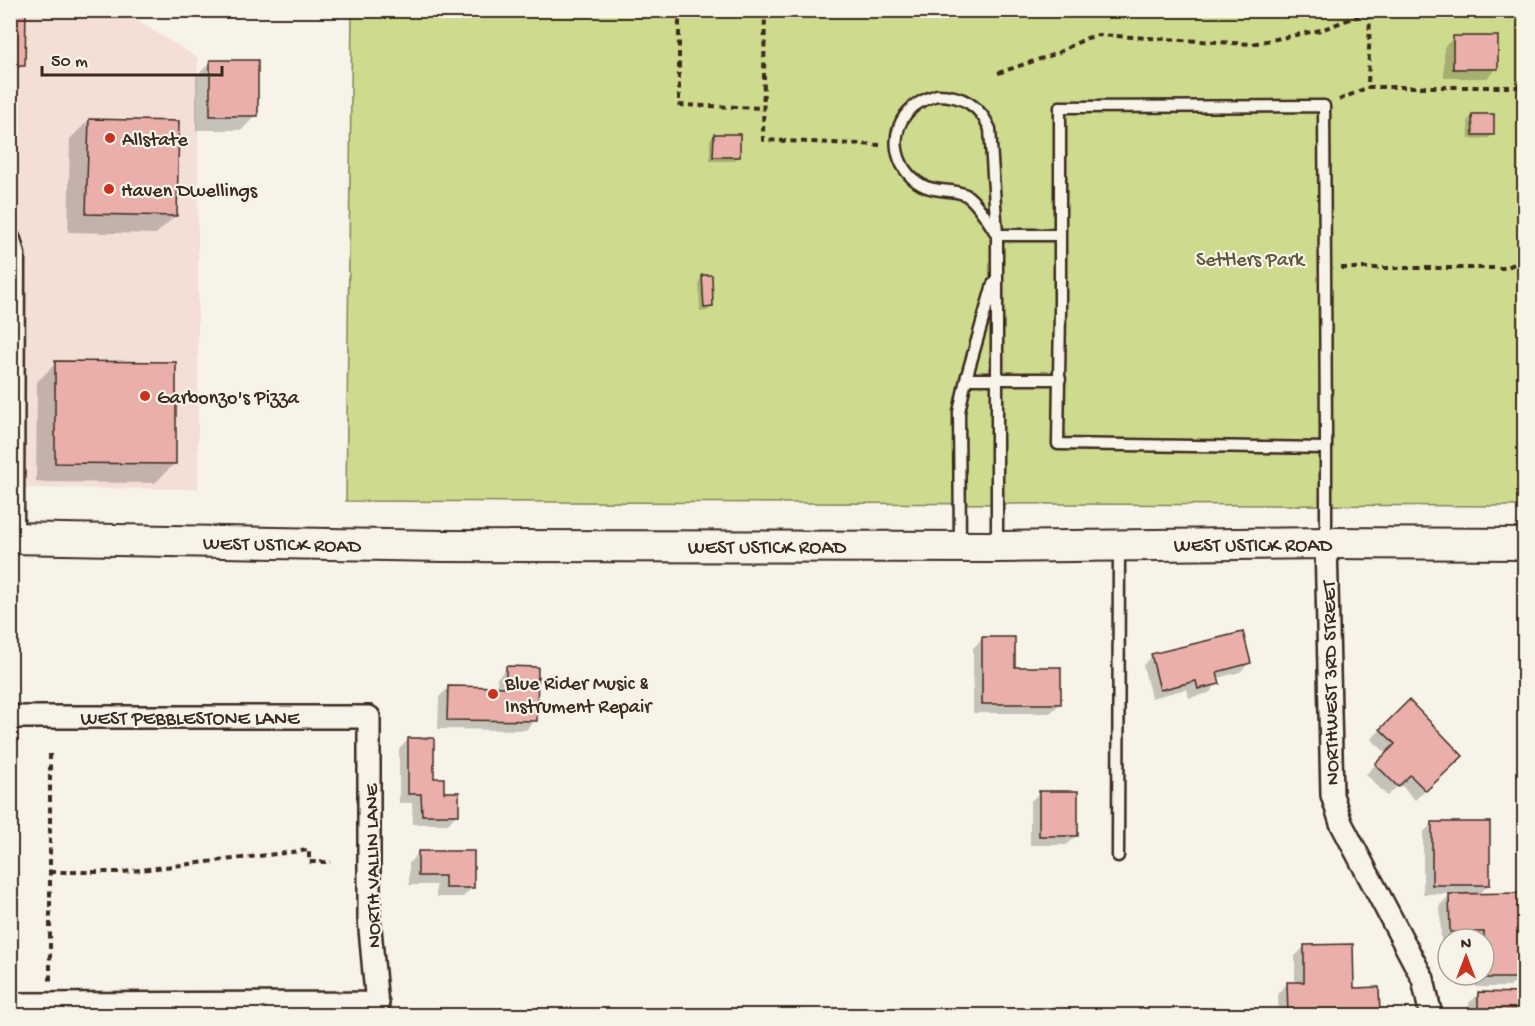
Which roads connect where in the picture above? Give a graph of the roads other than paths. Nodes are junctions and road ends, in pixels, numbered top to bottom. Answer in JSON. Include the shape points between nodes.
{"nodes":[{"id":1,"x":10,"y":230,"type":"edge"},
{"id":2,"x":997,"y":235,"type":"junction"},
{"id":3,"x":1060,"y":235,"type":"junction"},
{"id":4,"x":997,"y":269,"type":"junction"},
{"id":5,"x":966,"y":379,"type":"junction"},
{"id":6,"x":997,"y":379,"type":"junction"},
{"id":7,"x":1060,"y":379,"type":"junction"},
{"id":8,"x":15,"y":390,"type":"edge"},
{"id":9,"x":1326,"y":448,"type":"junction"},
{"id":10,"x":14,"y":538,"type":"edge"},
{"id":11,"x":1326,"y":543,"type":"junction"},
{"id":12,"x":1524,"y":544,"type":"edge"},
{"id":13,"x":1119,"y":545,"type":"junction"},
{"id":14,"x":960,"y":546,"type":"junction"},
{"id":15,"x":997,"y":547,"type":"junction"},
{"id":16,"x":10,"y":717,"type":"edge"},
{"id":17,"x":369,"y":717,"type":"joint"},
{"id":18,"x":1118,"y":856,"type":"dead end"},
{"id":19,"x":10,"y":1004,"type":"edge"},
{"id":20,"x":378,"y":1009,"type":"edge"},
{"id":21,"x":1431,"y":1016,"type":"edge"}],
"edges":[{"from":1,"to":8,"type":"lane","via":[[19,254]]},
{"from":2,"to":2,"type":"lane","via":[[968,196],[931,189],[913,179],[901,163],[896,143],[898,129],[903,117],[924,99],[951,95],[964,99],[985,117],[990,129]]},
{"from":2,"to":3,"type":"lane"},
{"from":2,"to":4,"type":"lane"},
{"from":3,"to":7,"type":"lane"},
{"from":3,"to":9,"type":"lane","via":[[1060,107],[1324,106]]},
{"from":4,"to":5,"type":"lane"},
{"from":4,"to":6,"type":"lane"},
{"from":5,"to":6,"type":"lane"},
{"from":5,"to":14,"type":"lane","via":[[959,412]]},
{"from":6,"to":7,"type":"lane"},
{"from":6,"to":15,"type":"lane"},
{"from":7,"to":9,"type":"lane","via":[[1058,444]]},
{"from":8,"to":10,"type":"lane"},
{"from":9,"to":11,"type":"lane"},
{"from":10,"to":14,"type":"main road","name":"WEST USTICK ROAD","via":[[442,546]]},
{"from":11,"to":12,"type":"main road","name":"WEST USTICK ROAD"},
{"from":11,"to":13,"type":"main road","name":"WEST USTICK ROAD"},
{"from":11,"to":21,"type":"street","name":"NORTHWEST 3RD STREET","via":[[1332,795],[1341,823],[1423,979]]},
{"from":13,"to":15,"type":"main road","name":"WEST USTICK ROAD"},
{"from":13,"to":18,"type":"lane"},
{"from":14,"to":15,"type":"main road","name":"WEST USTICK ROAD"},
{"from":16,"to":17,"type":"street","name":"WEST PEBBLESTONE LANE"},
{"from":17,"to":20,"type":"street","name":"NORTH VALLIN LANE","via":[[369,918]]},
{"from":19,"to":20,"type":"street"}]}
